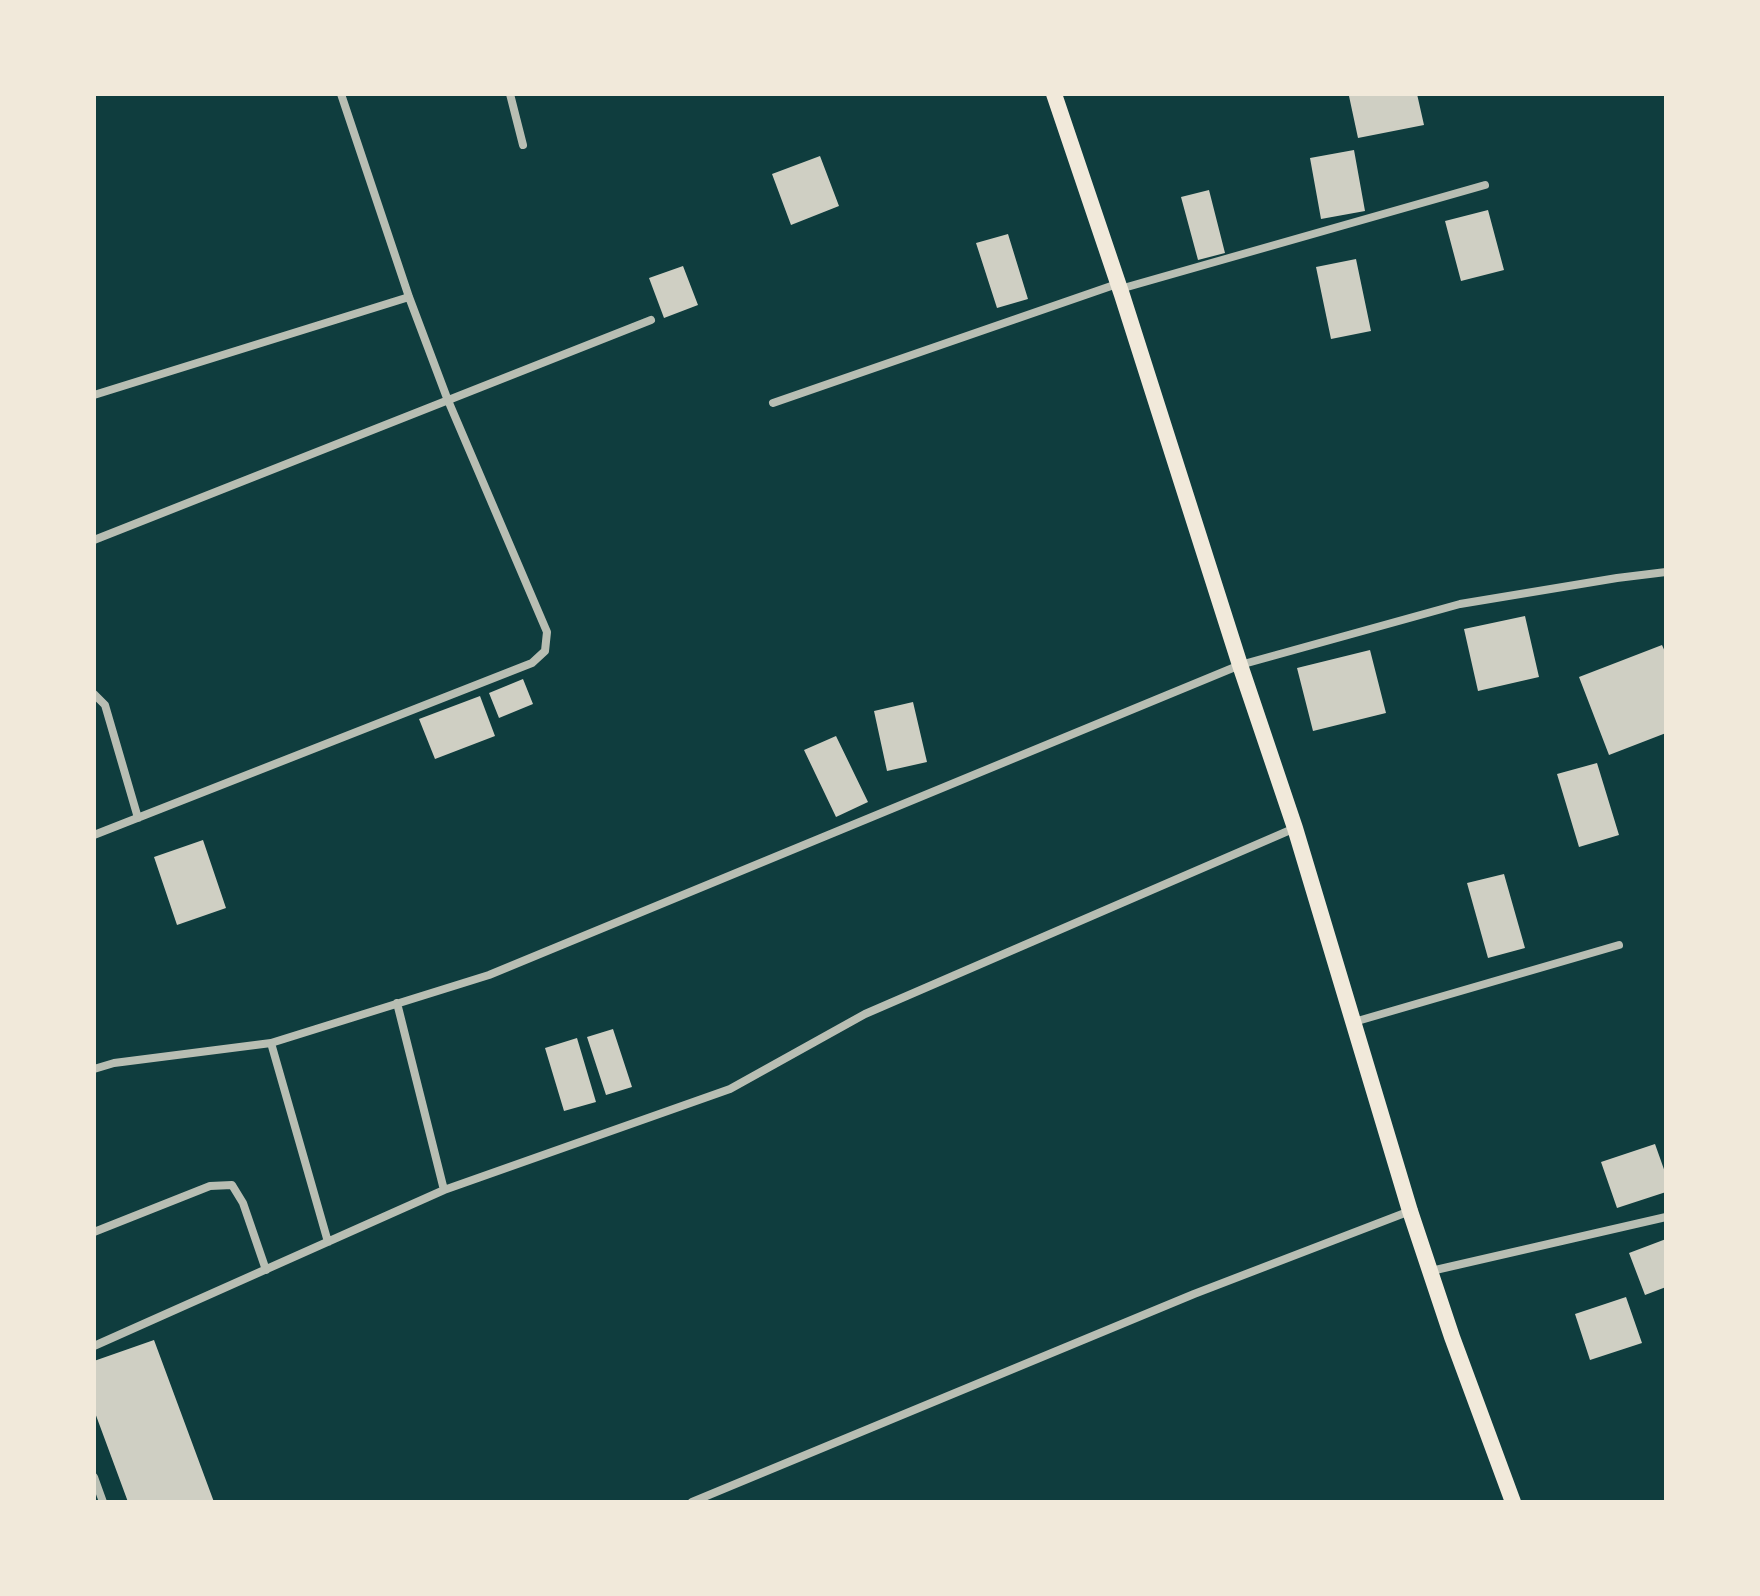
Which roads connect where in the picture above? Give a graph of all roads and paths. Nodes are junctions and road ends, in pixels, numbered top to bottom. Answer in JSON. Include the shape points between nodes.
{"nodes":[{"id":1,"x":341,"y":94,"type":"edge"},
{"id":2,"x":510,"y":94,"type":"edge"},
{"id":3,"x":1054,"y":94,"type":"edge"},
{"id":4,"x":523,"y":145,"type":"dead end"},
{"id":5,"x":1485,"y":185,"type":"dead end"},
{"id":6,"x":1118,"y":287,"type":"junction"},
{"id":7,"x":409,"y":297,"type":"junction"},
{"id":8,"x":651,"y":320,"type":"dead end"},
{"id":9,"x":94,"y":395,"type":"edge"},
{"id":10,"x":447,"y":398,"type":"junction"},
{"id":11,"x":773,"y":403,"type":"dead end"},
{"id":12,"x":94,"y":540,"type":"edge"},
{"id":13,"x":1666,"y":572,"type":"edge"},
{"id":14,"x":1240,"y":665,"type":"junction"},
{"id":15,"x":94,"y":694,"type":"edge"},
{"id":16,"x":138,"y":818,"type":"junction"},
{"id":17,"x":1295,"y":828,"type":"junction"},
{"id":18,"x":94,"y":835,"type":"edge"},
{"id":19,"x":1619,"y":945,"type":"dead end"},
{"id":20,"x":397,"y":1003,"type":"junction"},
{"id":21,"x":1354,"y":1022,"type":"junction"},
{"id":22,"x":271,"y":1043,"type":"junction"},
{"id":23,"x":94,"y":1069,"type":"edge"},
{"id":24,"x":444,"y":1190,"type":"junction"},
{"id":25,"x":1410,"y":1211,"type":"junction"},
{"id":26,"x":1666,"y":1217,"type":"edge"},
{"id":27,"x":94,"y":1232,"type":"edge"},
{"id":28,"x":328,"y":1242,"type":"junction"},
{"id":29,"x":266,"y":1270,"type":"junction"},
{"id":30,"x":1431,"y":1271,"type":"junction"},
{"id":31,"x":94,"y":1346,"type":"edge"},
{"id":32,"x":94,"y":1477,"type":"edge"},
{"id":33,"x":103,"y":1502,"type":"edge"},
{"id":34,"x":692,"y":1502,"type":"edge"},
{"id":35,"x":1513,"y":1502,"type":"edge"}],
"edges":[{"from":1,"to":7,"type":"street"},
{"from":2,"to":4,"type":"street"},
{"from":3,"to":6,"type":"main road"},
{"from":5,"to":6,"type":"street"},
{"from":6,"to":11,"type":"street"},
{"from":6,"to":14,"type":"main road"},
{"from":7,"to":9,"type":"street"},
{"from":7,"to":10,"type":"street"},
{"from":8,"to":10,"type":"street"},
{"from":10,"to":12,"type":"street"},
{"from":10,"to":16,"type":"street","via":[[547,632],[545,651],[532,663]]},
{"from":13,"to":14,"type":"street","via":[[1460,604]]},
{"from":14,"to":17,"type":"main road"},
{"from":14,"to":20,"type":"street","via":[[489,975]]},
{"from":15,"to":16,"type":"street","via":[[105,705]]},
{"from":16,"to":18,"type":"street"},
{"from":17,"to":21,"type":"main road"},
{"from":17,"to":24,"type":"street","via":[[865,1014],[730,1089]]},
{"from":19,"to":21,"type":"street"},
{"from":20,"to":22,"type":"street"},
{"from":20,"to":24,"type":"street"},
{"from":21,"to":25,"type":"main road"},
{"from":22,"to":23,"type":"street"},
{"from":22,"to":28,"type":"street"},
{"from":24,"to":28,"type":"street"},
{"from":25,"to":30,"type":"main road"},
{"from":25,"to":34,"type":"street","via":[[1194,1294]]},
{"from":26,"to":30,"type":"street"},
{"from":27,"to":29,"type":"street","via":[[210,1186],[232,1185]]},
{"from":28,"to":29,"type":"street"},
{"from":29,"to":31,"type":"street"},
{"from":30,"to":35,"type":"main road"},
{"from":32,"to":33,"type":"street"}]}
